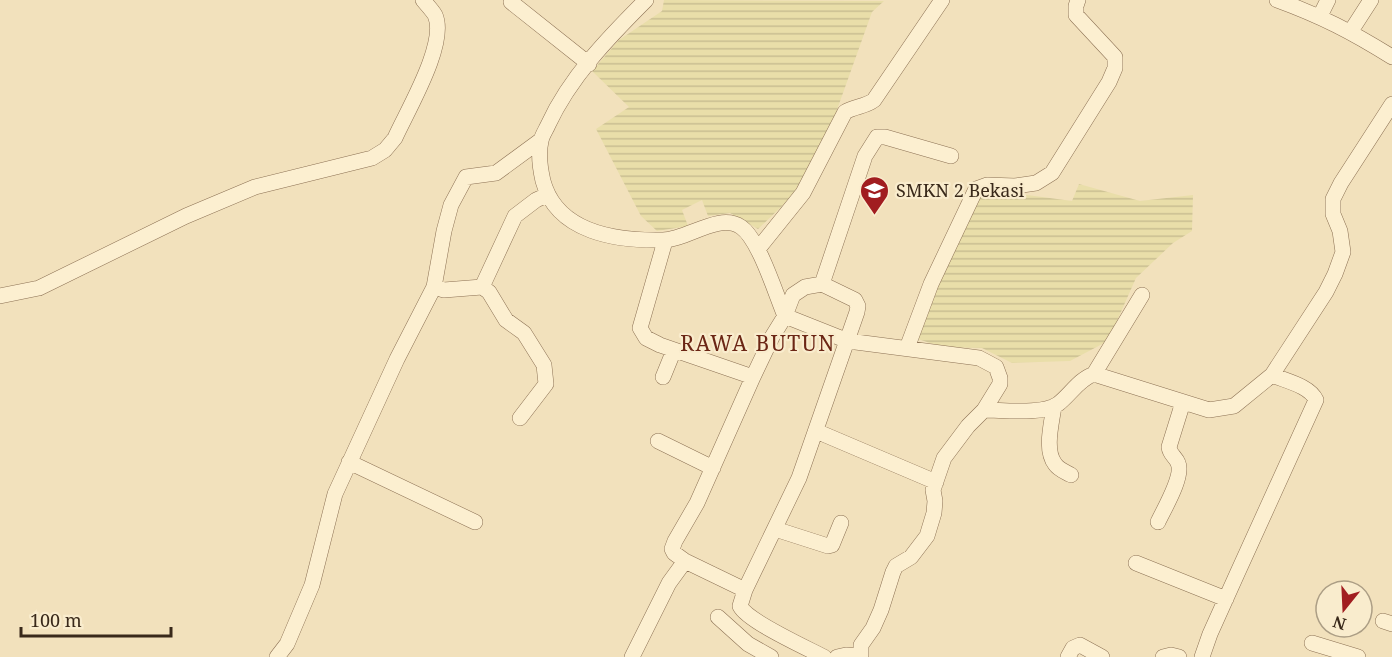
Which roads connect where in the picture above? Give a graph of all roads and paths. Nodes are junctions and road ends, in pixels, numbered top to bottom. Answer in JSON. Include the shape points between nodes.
{"nodes":[{"id":1,"x":423,"y":0,"type":"edge"},
{"id":2,"x":646,"y":0,"type":"edge"},
{"id":3,"x":942,"y":0,"type":"edge"},
{"id":4,"x":1078,"y":0,"type":"edge"},
{"id":5,"x":1278,"y":0,"type":"edge"},
{"id":6,"x":1328,"y":0,"type":"edge"},
{"id":7,"x":1371,"y":0,"type":"edge"},
{"id":8,"x":511,"y":2,"type":"dead end"},
{"id":9,"x":1320,"y":16,"type":"junction"},
{"id":10,"x":1351,"y":31,"type":"junction"},
{"id":11,"x":1392,"y":57,"type":"edge"},
{"id":12,"x":589,"y":63,"type":"junction"},
{"id":13,"x":1392,"y":105,"type":"edge"},
{"id":14,"x":541,"y":140,"type":"junction"},
{"id":15,"x":951,"y":156,"type":"dead end"},
{"id":16,"x":547,"y":195,"type":"junction"},
{"id":17,"x":665,"y":241,"type":"junction"},
{"id":18,"x":758,"y":249,"type":"junction"},
{"id":19,"x":822,"y":284,"type":"junction"},
{"id":20,"x":434,"y":287,"type":"junction"},
{"id":21,"x":482,"y":287,"type":"junction"},
{"id":22,"x":1142,"y":295,"type":"dead end"},
{"id":23,"x":0,"y":296,"type":"edge"},
{"id":24,"x":785,"y":316,"type":"junction"},
{"id":25,"x":848,"y":341,"type":"junction"},
{"id":26,"x":907,"y":348,"type":"junction"},
{"id":27,"x":674,"y":350,"type":"junction"},
{"id":28,"x":1094,"y":374,"type":"junction"},
{"id":29,"x":1272,"y":375,"type":"junction"},
{"id":30,"x":663,"y":377,"type":"dead end"},
{"id":31,"x":753,"y":377,"type":"junction"},
{"id":32,"x":1183,"y":402,"type":"junction"},
{"id":33,"x":1054,"y":406,"type":"junction"},
{"id":34,"x":984,"y":410,"type":"junction"},
{"id":35,"x":520,"y":418,"type":"dead end"},
{"id":36,"x":816,"y":431,"type":"junction"},
{"id":37,"x":658,"y":441,"type":"dead end"},
{"id":38,"x":350,"y":462,"type":"junction"},
{"id":39,"x":713,"y":468,"type":"junction"},
{"id":40,"x":1071,"y":475,"type":"dead end"},
{"id":41,"x":936,"y":482,"type":"junction"},
{"id":42,"x":475,"y":522,"type":"dead end"},
{"id":43,"x":1158,"y":522,"type":"dead end"},
{"id":44,"x":841,"y":523,"type":"dead end"},
{"id":45,"x":775,"y":529,"type":"junction"},
{"id":46,"x":685,"y":561,"type":"junction"},
{"id":47,"x":1136,"y":563,"type":"dead end"},
{"id":48,"x":745,"y":590,"type":"junction"},
{"id":49,"x":1226,"y":599,"type":"junction"},
{"id":50,"x":718,"y":617,"type":"dead end"},
{"id":51,"x":752,"y":618,"type":"junction"},
{"id":52,"x":746,"y":642,"type":"junction"},
{"id":53,"x":1312,"y":643,"type":"dead end"},
{"id":54,"x":861,"y":656,"type":"edge"},
{"id":55,"x":277,"y":657,"type":"edge"},
{"id":56,"x":632,"y":657,"type":"edge"},
{"id":57,"x":771,"y":657,"type":"edge"},
{"id":58,"x":824,"y":657,"type":"edge"},
{"id":59,"x":837,"y":657,"type":"edge"},
{"id":60,"x":867,"y":657,"type":"edge"},
{"id":61,"x":1068,"y":657,"type":"edge"},
{"id":62,"x":1102,"y":657,"type":"edge"},
{"id":63,"x":1163,"y":657,"type":"edge"},
{"id":64,"x":1179,"y":657,"type":"edge"},
{"id":65,"x":1203,"y":657,"type":"edge"},
{"id":66,"x":1358,"y":657,"type":"edge"}],
"edges":[{"from":1,"to":23,"type":"street","via":[[435,16],[435,51],[385,150],[372,158],[255,186],[39,288]]},
{"from":2,"to":12,"type":"street"},
{"from":3,"to":18,"type":"street","via":[[874,100],[845,112],[803,193]]},
{"from":4,"to":26,"type":"street","via":[[1076,15],[1115,57],[1109,82],[1052,172],[1036,183],[976,189],[931,284]]},
{"from":5,"to":9,"type":"street"},
{"from":6,"to":9,"type":"street"},
{"from":7,"to":10,"type":"street"},
{"from":8,"to":12,"type":"street"},
{"from":9,"to":10,"type":"street"},
{"from":10,"to":11,"type":"street"},
{"from":12,"to":14,"type":"street","via":[[558,103]]},
{"from":13,"to":29,"type":"street","via":[[1333,199],[1343,252],[1335,274]]},
{"from":14,"to":16,"type":"street","via":[[539,166]]},
{"from":14,"to":20,"type":"street","via":[[496,173],[466,177],[451,205]]},
{"from":15,"to":19,"type":"street","via":[[877,137],[865,156]]},
{"from":16,"to":17,"type":"street","via":[[577,226],[607,236]]},
{"from":16,"to":21,"type":"street","via":[[514,216]]},
{"from":17,"to":18,"type":"street","via":[[723,221],[741,227]]},
{"from":17,"to":27,"type":"street","via":[[640,328],[646,338]]},
{"from":18,"to":24,"type":"street"},
{"from":19,"to":24,"type":"street","via":[[800,289],[791,298]]},
{"from":19,"to":25,"type":"street","via":[[858,302]]},
{"from":20,"to":21,"type":"street"},
{"from":20,"to":38,"type":"street"},
{"from":21,"to":35,"type":"street","via":[[506,320],[524,333],[544,365],[546,384]]},
{"from":22,"to":28,"type":"street"},
{"from":24,"to":25,"type":"street"},
{"from":24,"to":31,"type":"street"},
{"from":25,"to":26,"type":"street"},
{"from":25,"to":36,"type":"street"},
{"from":26,"to":34,"type":"street","via":[[979,358],[996,367],[1000,384]]},
{"from":27,"to":30,"type":"street"},
{"from":27,"to":31,"type":"street"},
{"from":28,"to":32,"type":"street"},
{"from":28,"to":33,"type":"street"},
{"from":29,"to":32,"type":"street","via":[[1234,406],[1209,410]]},
{"from":29,"to":49,"type":"street","via":[[1308,391],[1316,400]]},
{"from":31,"to":39,"type":"street"},
{"from":32,"to":43,"type":"street","via":[[1169,447],[1179,464],[1179,474]]},
{"from":33,"to":34,"type":"street"},
{"from":33,"to":40,"type":"street","via":[[1049,429],[1052,458],[1057,467]]},
{"from":34,"to":41,"type":"street","via":[[944,458]]},
{"from":36,"to":41,"type":"street"},
{"from":36,"to":45,"type":"street"},
{"from":37,"to":39,"type":"street"},
{"from":38,"to":42,"type":"street"},
{"from":38,"to":55,"type":"street","via":[[328,516],[312,585],[287,644]]},
{"from":39,"to":46,"type":"street","via":[[672,549]]},
{"from":41,"to":54,"type":"street","via":[[934,513],[927,536],[911,557],[896,566],[881,610],[861,645]]},
{"from":44,"to":45,"type":"street","via":[[828,546]]},
{"from":45,"to":48,"type":"street"},
{"from":46,"to":48,"type":"street"},
{"from":46,"to":56,"type":"street","via":[[669,583]]},
{"from":47,"to":49,"type":"street"},
{"from":48,"to":51,"type":"street","via":[[740,606]]},
{"from":49,"to":65,"type":"street"},
{"from":50,"to":52,"type":"street"},
{"from":51,"to":52,"type":"street"},
{"from":51,"to":58,"type":"street"},
{"from":52,"to":57,"type":"street"},
{"from":53,"to":66,"type":"street"},
{"from":54,"to":59,"type":"street"},
{"from":54,"to":60,"type":"street"},
{"from":61,"to":62,"type":"street","via":[[1080,645]]},
{"from":63,"to":64,"type":"street"}]}
